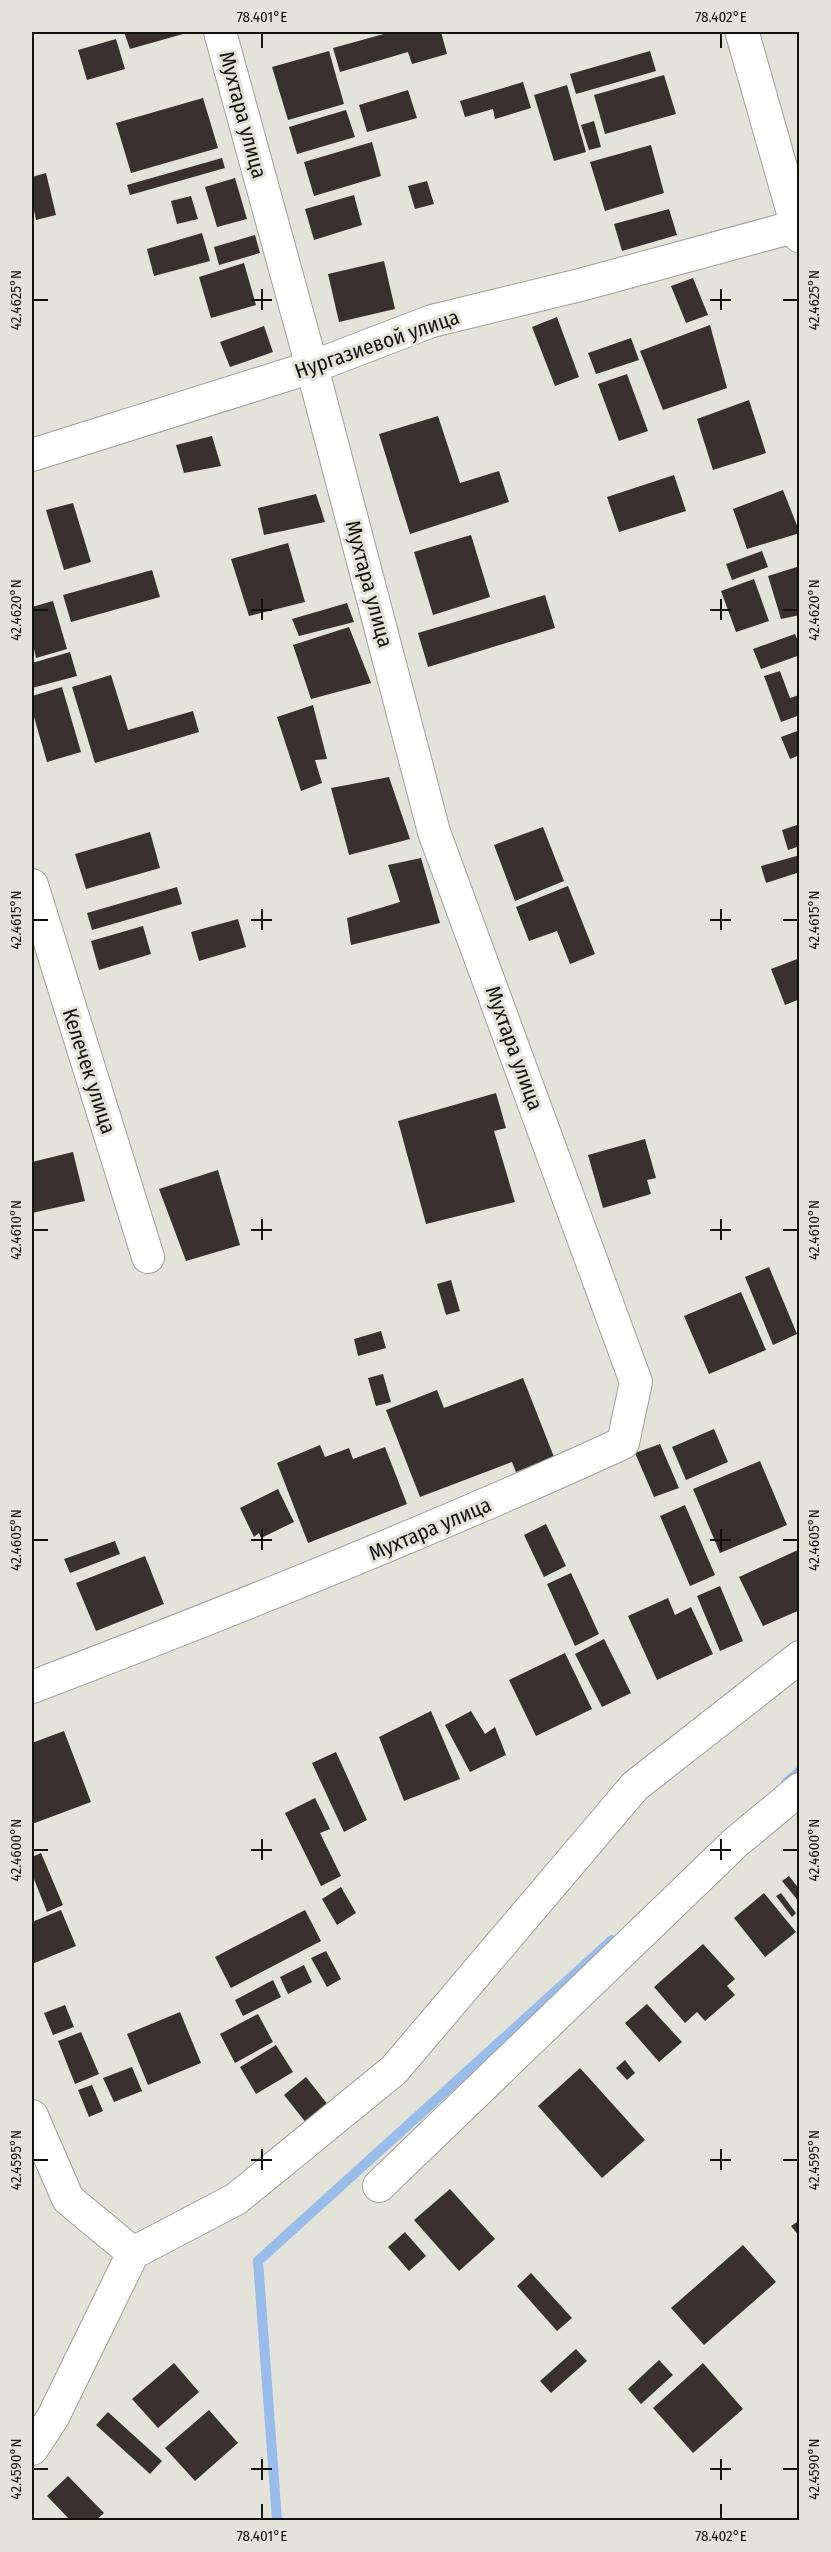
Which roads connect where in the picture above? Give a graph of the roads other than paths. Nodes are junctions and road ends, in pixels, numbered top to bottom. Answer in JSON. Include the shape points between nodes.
{"nodes":[{"id":1,"x":220,"y":32,"type":"edge"},
{"id":2,"x":742,"y":32,"type":"edge"},
{"id":3,"x":798,"y":231,"type":"edge"},
{"id":4,"x":312,"y":367,"type":"junction"},
{"id":5,"x":32,"y":455,"type":"edge"},
{"id":6,"x":32,"y":885,"type":"edge"},
{"id":7,"x":148,"y":1257,"type":"dead end"},
{"id":8,"x":800,"y":1657,"type":"edge"},
{"id":9,"x":32,"y":1687,"type":"edge"},
{"id":10,"x":800,"y":1789,"type":"edge"},
{"id":11,"x":32,"y":2116,"type":"edge"},
{"id":12,"x":379,"y":2186,"type":"dead end"},
{"id":13,"x":133,"y":2253,"type":"junction"},
{"id":14,"x":32,"y":2449,"type":"edge"}],
"edges":[{"from":1,"to":4,"type":"street","name":"Мухтара улица"},
{"from":2,"to":3,"type":"street"},
{"from":3,"to":4,"type":"street","name":"Нургазиевой улица","via":[[432,321]]},
{"from":4,"to":5,"type":"street","name":"Нургазиевой улица"},
{"from":4,"to":9,"type":"street","name":"Мухтара улица","via":[[434,832],[636,1382],[623,1443],[255,1602]]},
{"from":6,"to":7,"type":"street","name":"Келечек улица"},
{"from":8,"to":13,"type":"street","via":[[635,1786],[394,2070],[236,2199]]},
{"from":10,"to":12,"type":"street","via":[[735,1843]]},
{"from":11,"to":13,"type":"street","via":[[68,2199]]},
{"from":13,"to":14,"type":"street","via":[[52,2417]]}]}
